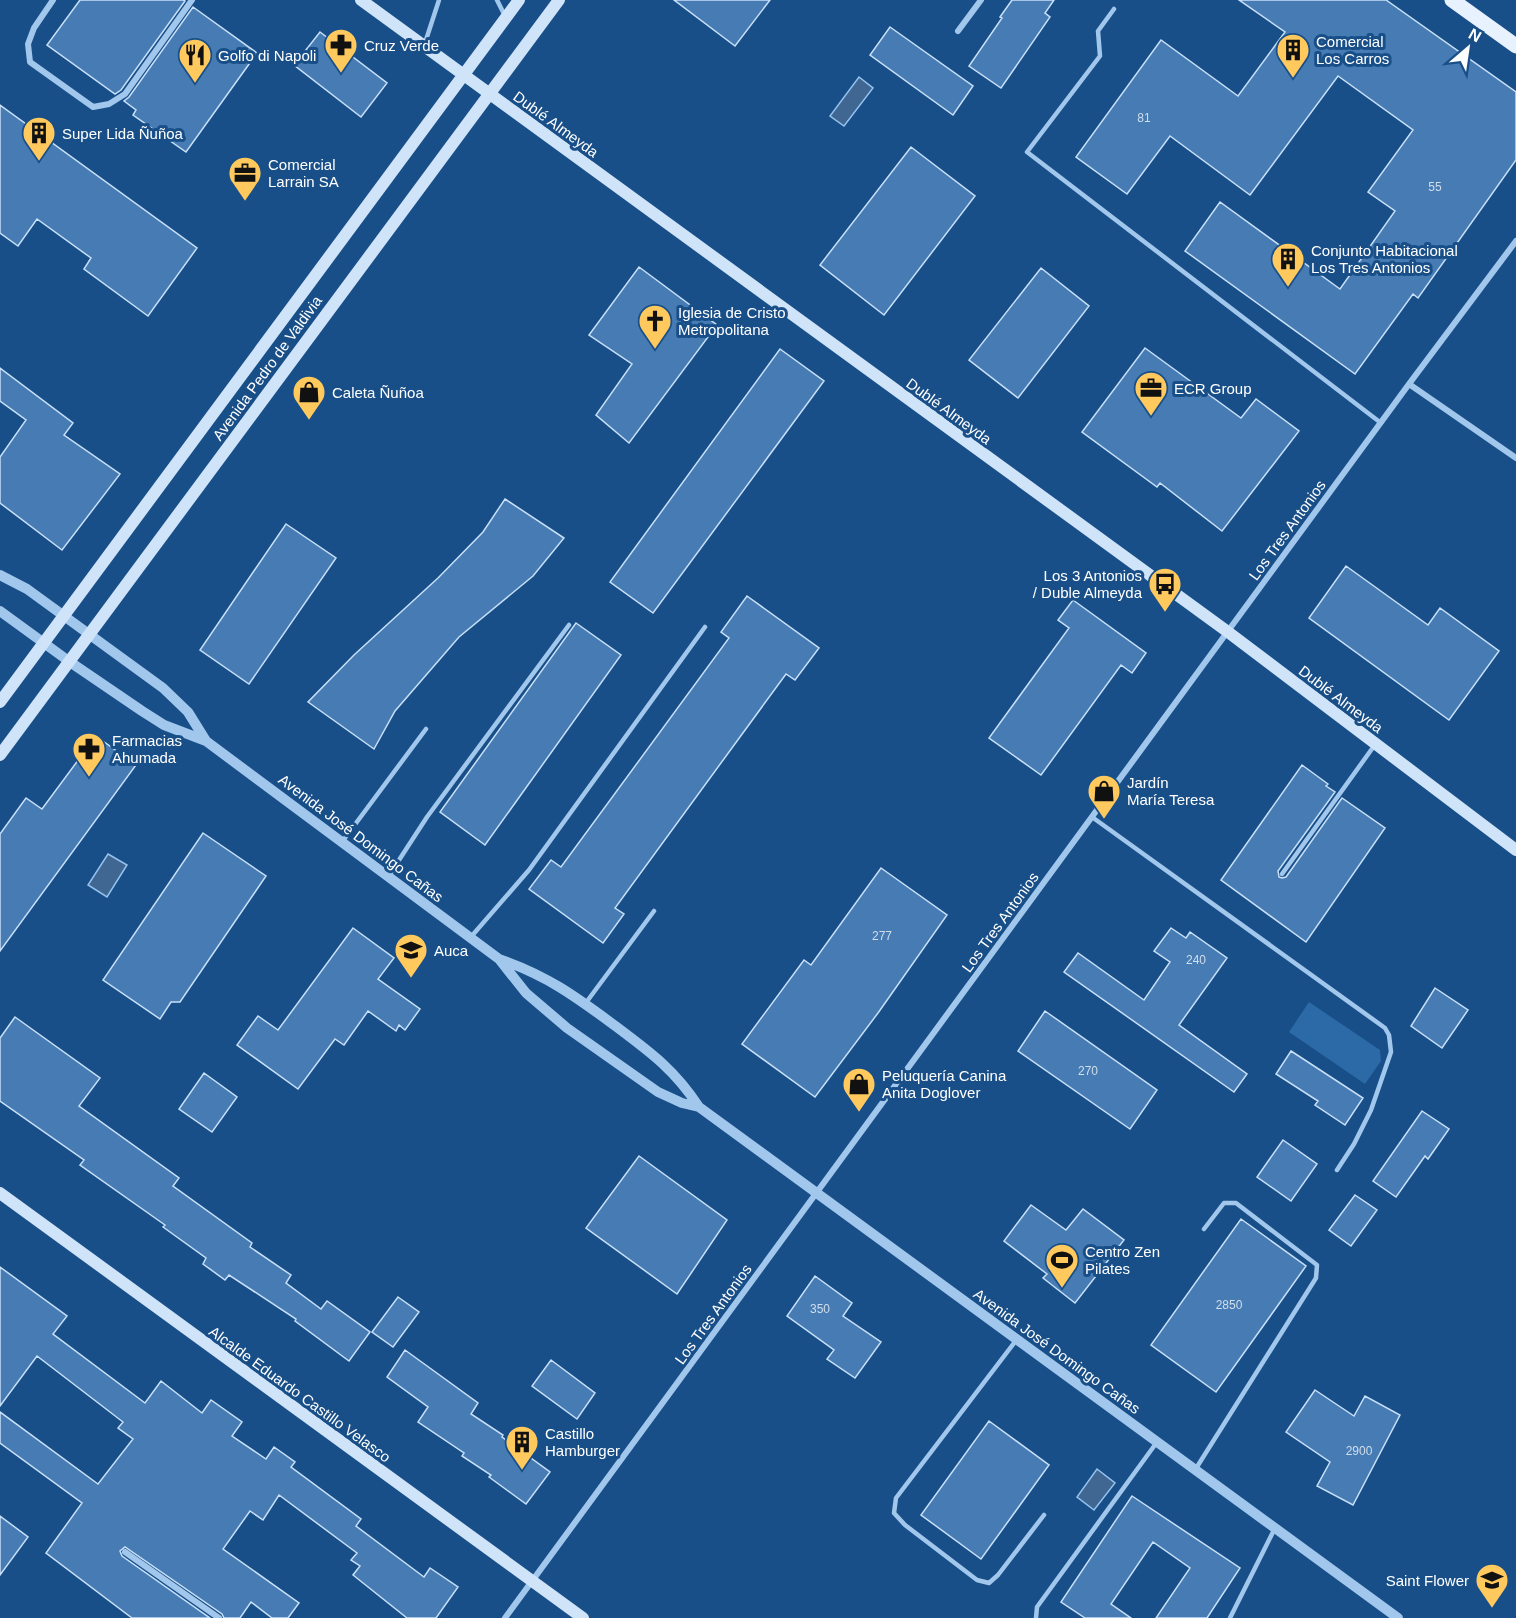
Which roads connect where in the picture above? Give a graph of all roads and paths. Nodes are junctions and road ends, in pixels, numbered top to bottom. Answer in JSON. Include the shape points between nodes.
{"nodes":[{"id":1,"x":53,"y":0,"type":"edge"},
{"id":2,"x":192,"y":0,"type":"edge"},
{"id":3,"x":361,"y":0,"type":"edge"},
{"id":4,"x":439,"y":0,"type":"edge"},
{"id":5,"x":497,"y":0,"type":"edge"},
{"id":6,"x":519,"y":0,"type":"edge"},
{"id":7,"x":559,"y":0,"type":"edge"},
{"id":8,"x":981,"y":0,"type":"edge"},
{"id":9,"x":1452,"y":0,"type":"edge"},
{"id":10,"x":1114,"y":9,"type":"dead end"},
{"id":11,"x":506,"y":18,"type":"junction"},
{"id":12,"x":958,"y":31,"type":"dead end"},
{"id":13,"x":1516,"y":46,"type":"edge"},
{"id":14,"x":424,"y":47,"type":"junction"},
{"id":15,"x":462,"y":75,"type":"junction"},
{"id":16,"x":488,"y":94,"type":"junction"},
{"id":17,"x":1516,"y":241,"type":"edge"},
{"id":18,"x":1409,"y":384,"type":"junction"},
{"id":19,"x":1381,"y":423,"type":"junction"},
{"id":20,"x":1516,"y":458,"type":"edge"},
{"id":21,"x":0,"y":575,"type":"edge"},
{"id":22,"x":0,"y":611,"type":"edge"},
{"id":23,"x":64,"y":615,"type":"junction"},
{"id":24,"x":568,"y":625,"type":"dead end"},
{"id":25,"x":705,"y":627,"type":"dead end"},
{"id":26,"x":1228,"y":632,"type":"junction"},
{"id":27,"x":90,"y":634,"type":"junction"},
{"id":28,"x":44,"y":643,"type":"junction"},
{"id":29,"x":70,"y":662,"type":"junction"},
{"id":30,"x":0,"y":702,"type":"edge"},
{"id":31,"x":426,"y":729,"type":"dead end"},
{"id":32,"x":206,"y":741,"type":"junction"},
{"id":33,"x":1376,"y":744,"type":"junction"},
{"id":34,"x":0,"y":755,"type":"edge"},
{"id":35,"x":1092,"y":817,"type":"junction"},
{"id":36,"x":342,"y":842,"type":"junction"},
{"id":37,"x":1516,"y":850,"type":"edge"},
{"id":38,"x":1282,"y":874,"type":"dead end"},
{"id":39,"x":388,"y":877,"type":"junction"},
{"id":40,"x":654,"y":910,"type":"dead end"},
{"id":41,"x":470,"y":938,"type":"junction"},
{"id":42,"x":499,"y":959,"type":"junction"},
{"id":43,"x":585,"y":1004,"type":"junction"},
{"id":44,"x":699,"y":1107,"type":"junction"},
{"id":45,"x":1337,"y":1170,"type":"dead end"},
{"id":46,"x":0,"y":1193,"type":"edge"},
{"id":47,"x":817,"y":1193,"type":"junction"},
{"id":48,"x":1204,"y":1229,"type":"dead end"},
{"id":49,"x":1017,"y":1339,"type":"junction"},
{"id":50,"x":1157,"y":1442,"type":"junction"},
{"id":51,"x":1195,"y":1470,"type":"junction"},
{"id":52,"x":1044,"y":1515,"type":"dead end"},
{"id":53,"x":1275,"y":1528,"type":"junction"},
{"id":54,"x":125,"y":1552,"type":"dead end"},
{"id":55,"x":531,"y":1581,"type":"junction"},
{"id":56,"x":219,"y":1618,"type":"edge"},
{"id":57,"x":504,"y":1618,"type":"edge"},
{"id":58,"x":583,"y":1618,"type":"edge"},
{"id":59,"x":1036,"y":1618,"type":"edge"},
{"id":60,"x":1230,"y":1618,"type":"edge"},
{"id":61,"x":1398,"y":1618,"type":"edge"}],
"edges":[{"from":1,"to":2,"type":"street","via":[[28,44],[30,62],[93,107],[109,104],[125,94]]},
{"from":3,"to":14,"type":"main road","name":"Dublé Almeyda"},
{"from":4,"to":14,"type":"lane"},
{"from":5,"to":11,"type":"lane"},
{"from":6,"to":11,"type":"main road","name":"Avenida Pedro de Valdivia"},
{"from":7,"to":16,"type":"main road","name":"Avenida Pedro de Valdivia"},
{"from":8,"to":12,"type":"street"},
{"from":9,"to":13,"type":"main road"},
{"from":10,"to":19,"type":"lane","via":[[1098,31],[1100,56],[1027,152]]},
{"from":11,"to":15,"type":"main road","name":"Avenida Pedro de Valdivia"},
{"from":14,"to":15,"type":"main road","name":"Dublé Almeyda"},
{"from":15,"to":16,"type":"main road","name":"Dublé Almeyda"},
{"from":15,"to":23,"type":"main road","name":"Avenida Pedro de Valdivia"},
{"from":16,"to":26,"type":"main road","name":"Dublé Almeyda"},
{"from":16,"to":27,"type":"main road","name":"Avenida Pedro de Valdivia"},
{"from":17,"to":18,"type":"street","name":"Los Tres Antonios"},
{"from":18,"to":19,"type":"street","name":"Los Tres Antonios"},
{"from":18,"to":20,"type":"street"},
{"from":19,"to":26,"type":"street","name":"Los Tres Antonios"},
{"from":21,"to":23,"type":"street","name":"Avenida José Domingo Cañas"},
{"from":22,"to":28,"type":"street","name":"Avenida José Domingo Cañas"},
{"from":23,"to":27,"type":"street","name":"Avenida José Domingo Cañas"},
{"from":23,"to":28,"type":"main road","name":"Avenida Pedro de Valdivia"},
{"from":24,"to":39,"type":"lane","via":[[427,817]]},
{"from":25,"to":41,"type":"lane","via":[[529,870]]},
{"from":26,"to":33,"type":"main road","name":"Dublé Almeyda"},
{"from":26,"to":35,"type":"street","name":"Los Tres Antonios"},
{"from":27,"to":29,"type":"main road","name":"Avenida Pedro de Valdivia"},
{"from":27,"to":32,"type":"street","name":"Avenida José Domingo Cañas","via":[[176,699]]},
{"from":28,"to":29,"type":"street","name":"Avenida José Domingo Cañas"},
{"from":28,"to":30,"type":"main road","name":"Avenida Pedro de Valdivia"},
{"from":29,"to":32,"type":"street","name":"Avenida José Domingo Cañas","via":[[164,725]]},
{"from":29,"to":34,"type":"main road","name":"Avenida Pedro de Valdivia"},
{"from":31,"to":36,"type":"lane"},
{"from":32,"to":36,"type":"street","name":"Avenida José Domingo Cañas"},
{"from":33,"to":37,"type":"main road","name":"Dublé Almeyda"},
{"from":33,"to":38,"type":"lane"},
{"from":35,"to":45,"type":"lane","via":[[1385,1028],[1391,1052],[1375,1100]]},
{"from":35,"to":47,"type":"street","name":"Los Tres Antonios"},
{"from":36,"to":39,"type":"street","name":"Avenida José Domingo Cañas"},
{"from":39,"to":41,"type":"street","name":"Avenida José Domingo Cañas"},
{"from":40,"to":43,"type":"lane"},
{"from":41,"to":42,"type":"street","name":"Avenida José Domingo Cañas"},
{"from":42,"to":43,"type":"street","name":"Avenida José Domingo Cañas","via":[[558,985]]},
{"from":42,"to":44,"type":"street","name":"Avenida José Domingo Cañas","via":[[526,993],[567,1028],[658,1092]]},
{"from":43,"to":44,"type":"street","name":"Avenida José Domingo Cañas","via":[[660,1059]]},
{"from":44,"to":47,"type":"street","name":"Avenida José Domingo Cañas"},
{"from":46,"to":55,"type":"main road","name":"Alcalde Eduardo Castillo Velasco"},
{"from":47,"to":49,"type":"street","name":"Avenida José Domingo Cañas"},
{"from":47,"to":55,"type":"street","name":"Los Tres Antonios"},
{"from":48,"to":51,"type":"lane","via":[[1224,1203],[1236,1203],[1317,1265],[1316,1278]]},
{"from":49,"to":50,"type":"street","name":"Avenida José Domingo Cañas"},
{"from":49,"to":52,"type":"lane","via":[[896,1498],[894,1514],[977,1580],[989,1583]]},
{"from":50,"to":51,"type":"street","name":"Avenida José Domingo Cañas"},
{"from":50,"to":59,"type":"lane","via":[[1037,1607]]},
{"from":51,"to":53,"type":"street","name":"Avenida José Domingo Cañas"},
{"from":53,"to":60,"type":"lane"},
{"from":53,"to":61,"type":"street","name":"Avenida José Domingo Cañas"},
{"from":54,"to":56,"type":"street"},
{"from":55,"to":57,"type":"street","name":"Los Tres Antonios"},
{"from":55,"to":58,"type":"main road","name":"Alcalde Eduardo Castillo Velasco"}]}
